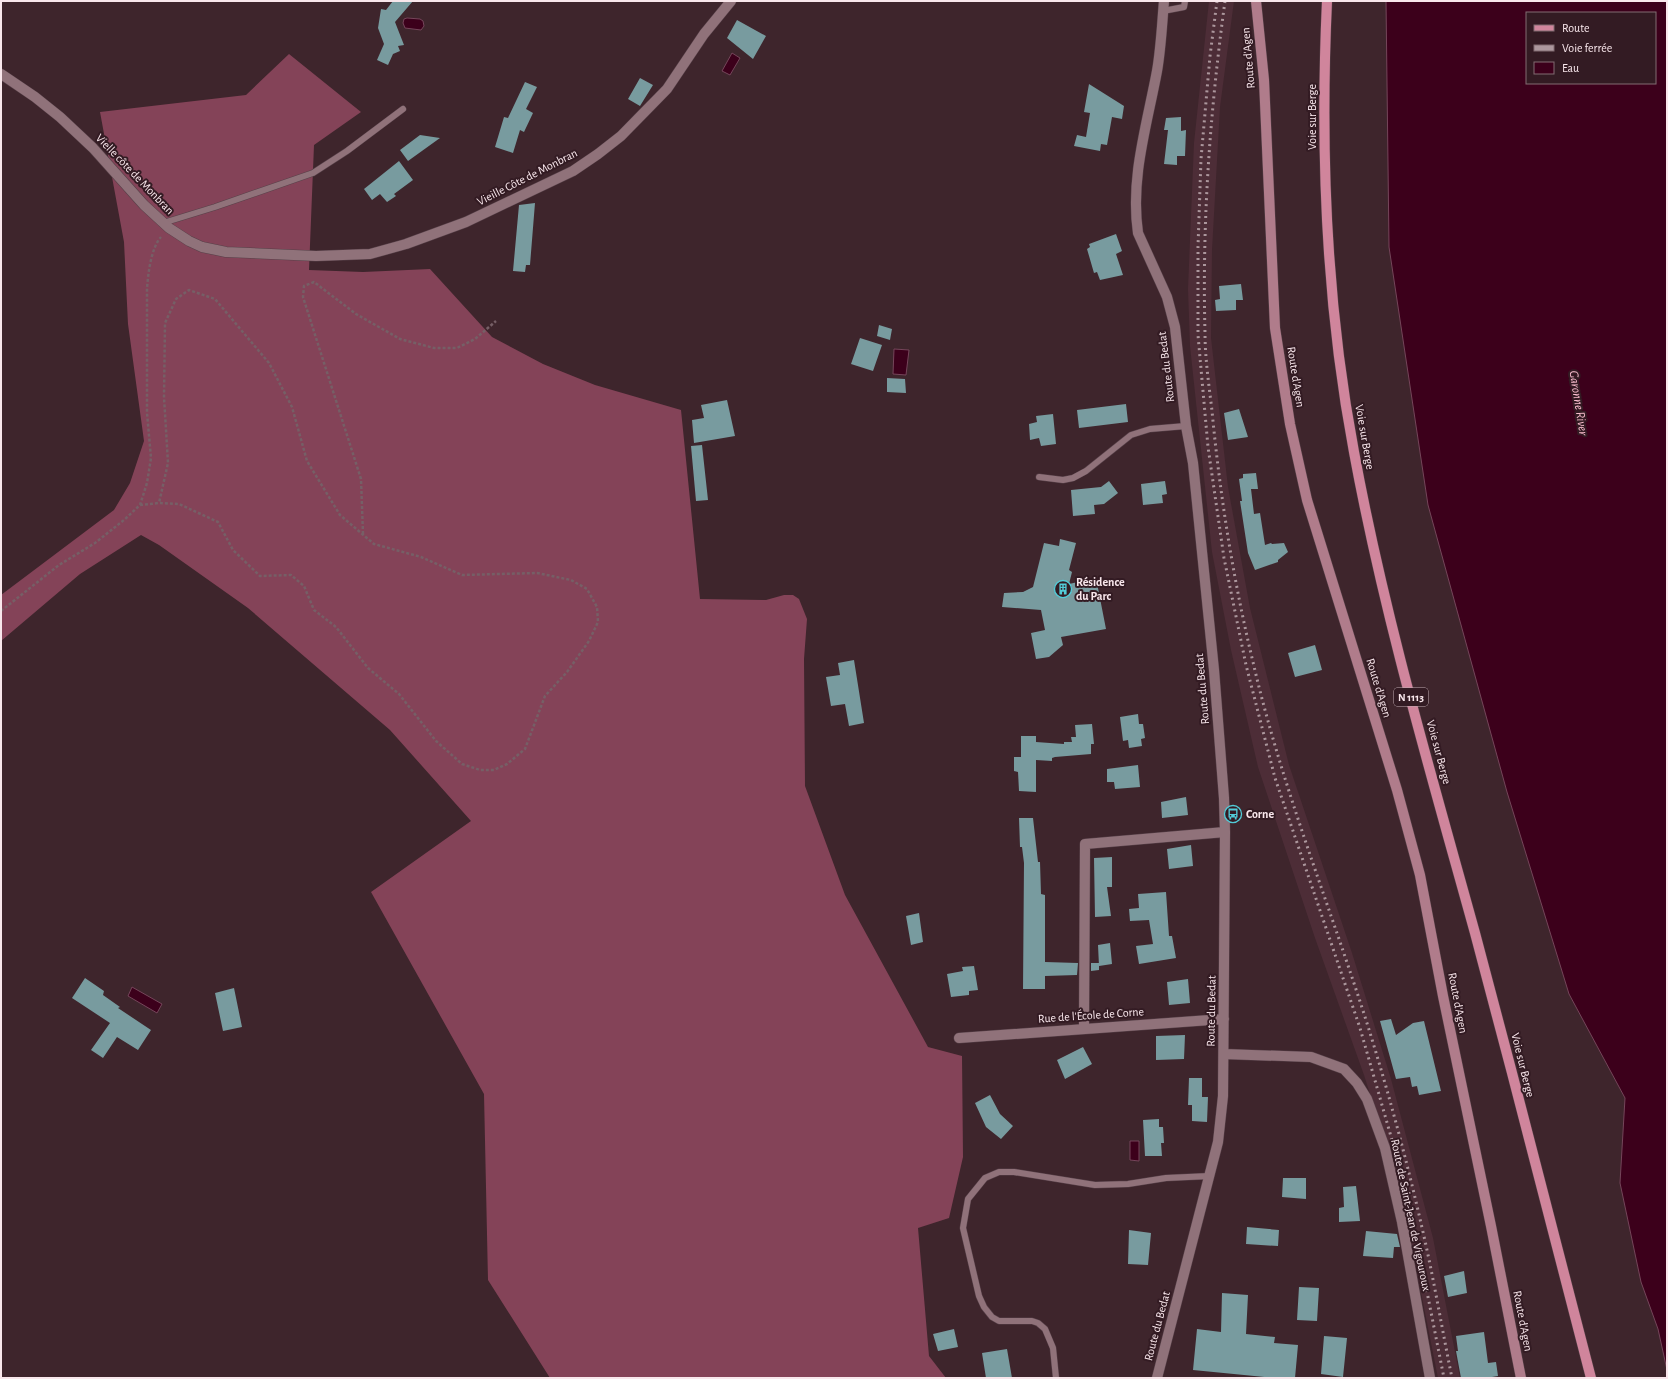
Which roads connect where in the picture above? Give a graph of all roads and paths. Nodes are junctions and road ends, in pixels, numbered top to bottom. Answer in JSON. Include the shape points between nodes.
{"nodes":[{"id":1,"x":731,"y":1,"type":"edge"},
{"id":2,"x":1185,"y":1,"type":"edge"},
{"id":3,"x":1256,"y":1,"type":"edge"},
{"id":4,"x":1327,"y":1,"type":"edge"},
{"id":5,"x":1163,"y":6,"type":"edge"},
{"id":6,"x":1,"y":74,"type":"edge"},
{"id":7,"x":403,"y":109,"type":"dead end"},
{"id":8,"x":166,"y":226,"type":"junction"},
{"id":9,"x":316,"y":256,"type":"joint"},
{"id":10,"x":496,"y":321,"type":"dead end"},
{"id":11,"x":1186,"y":426,"type":"junction"},
{"id":12,"x":1039,"y":477,"type":"dead end"},
{"id":13,"x":158,"y":503,"type":"junction"},
{"id":14,"x":140,"y":505,"type":"junction"},
{"id":15,"x":363,"y":535,"type":"junction"},
{"id":16,"x":1,"y":611,"type":"edge"},
{"id":17,"x":1224,"y":832,"type":"junction"},
{"id":18,"x":1224,"y":1019,"type":"junction"},
{"id":19,"x":1084,"y":1028,"type":"junction"},
{"id":20,"x":959,"y":1038,"type":"dead end"},
{"id":21,"x":1224,"y":1054,"type":"junction"},
{"id":22,"x":1210,"y":1176,"type":"junction"},
{"id":23,"x":1056,"y":1378,"type":"edge"},
{"id":24,"x":1157,"y":1378,"type":"edge"},
{"id":25,"x":1430,"y":1378,"type":"edge"},
{"id":26,"x":1520,"y":1378,"type":"edge"},
{"id":27,"x":1591,"y":1378,"type":"edge"}],
"edges":[{"from":1,"to":9,"type":"street","name":"Vieille Côte de Monbran","via":[[704,34],[667,89],[621,136],[573,171],[466,222],[406,244],[370,254]]},
{"from":2,"to":5,"type":"lane","via":[[1184,7]]},
{"from":3,"to":26,"type":"main road","name":"Route d'Agen","via":[[1264,80],[1275,328],[1290,424],[1307,500],[1397,790],[1420,875]]},
{"from":4,"to":27,"type":"main road","name":"Voie sur Berge","number":"N 1113","via":[[1324,56],[1325,196],[1335,325],[1354,452],[1389,616]]},
{"from":5,"to":11,"type":"street","name":"Route du Bedat","via":[[1157,70],[1138,169],[1137,225],[1138,233],[1167,297],[1174,327]]},
{"from":6,"to":8,"type":"street","name":"Vielle côte de Monbran","via":[[36,97],[60,117],[93,148]]},
{"from":7,"to":8,"type":"lane","via":[[313,173]]},
{"from":8,"to":9,"type":"street","name":"Vielle côte de Monbran","via":[[202,247],[226,252]]},
{"from":8,"to":14,"type":"path","via":[[157,242],[148,276],[147,413],[151,458]]},
{"from":10,"to":15,"type":"path","via":[[475,339],[457,348],[434,348],[400,339],[356,314],[314,282],[304,286],[303,297],[361,479]]},
{"from":11,"to":12,"type":"lane","via":[[1150,429],[1131,435],[1086,472],[1073,478],[1063,480]]},
{"from":11,"to":17,"type":"street","name":"Route du Bedat","via":[[1193,462],[1213,663],[1224,798]]},
{"from":13,"to":14,"type":"path"},
{"from":13,"to":15,"type":"path","via":[[168,463],[164,396],[165,323],[176,299],[189,290],[215,298],[269,363],[292,408],[307,461],[340,515]]},
{"from":13,"to":15,"type":"path","via":[[179,504],[218,522],[233,550],[260,576],[292,575],[304,586],[314,610],[336,627],[368,668],[399,694],[436,741],[462,764],[480,770],[494,770],[507,764],[525,749],[545,696],[567,672],[589,641],[598,622],[597,607],[587,589],[571,580],[537,573],[462,575],[421,557],[374,544]]},
{"from":14,"to":16,"type":"path","via":[[124,520],[59,565]]},
{"from":17,"to":18,"type":"street","name":"Route du Bedat"},
{"from":17,"to":19,"type":"street","via":[[1085,844]]},
{"from":18,"to":19,"type":"street","name":"Rue de l'École de Corne"},
{"from":18,"to":21,"type":"street","name":"Route du Bedat"},
{"from":19,"to":20,"type":"street","name":"Rue de l'École de Corne"},
{"from":21,"to":22,"type":"street","name":"Route du Bedat","via":[[1218,1142]]},
{"from":21,"to":25,"type":"street","name":"Route de Saint-Jean de Vigouroux","via":[[1311,1057],[1344,1069],[1358,1083],[1385,1148],[1402,1222]]},
{"from":22,"to":23,"type":"lane","via":[[1095,1185],[1014,1172],[999,1172],[985,1178],[968,1199],[963,1228],[979,1296],[984,1307],[992,1317],[999,1320],[1032,1321],[1045,1329],[1053,1348]]},
{"from":22,"to":24,"type":"street","name":"Route du Bedat"}]}
